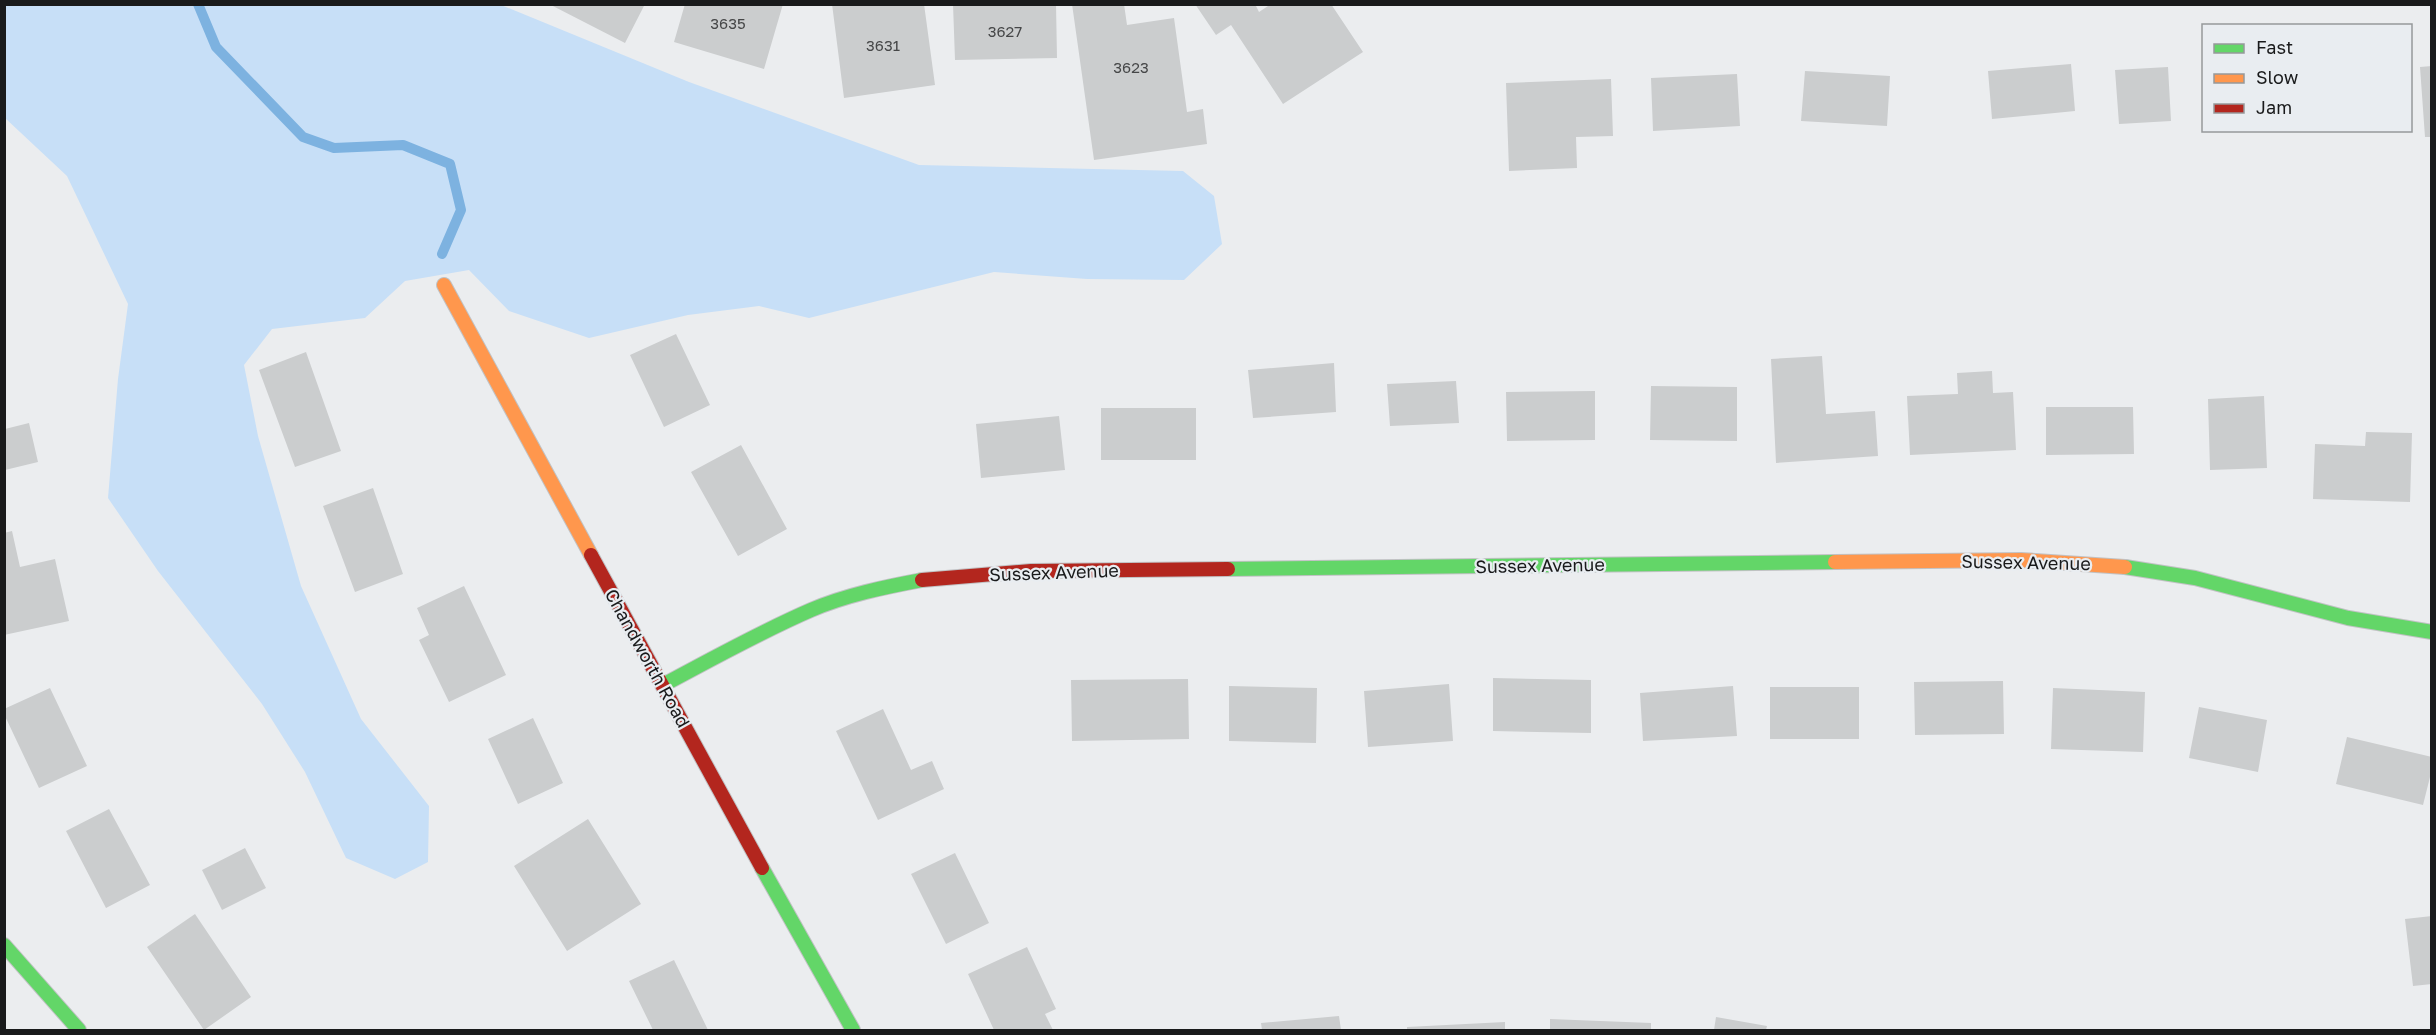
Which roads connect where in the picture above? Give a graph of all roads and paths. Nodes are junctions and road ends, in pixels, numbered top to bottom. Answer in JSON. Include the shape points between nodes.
{"nodes":[{"id":1,"x":444,"y":285,"type":"dead end"},
{"id":2,"x":2432,"y":632,"type":"edge"},
{"id":3,"x":663,"y":685,"type":"junction"},
{"id":4,"x":4,"y":945,"type":"edge"},
{"id":5,"x":79,"y":1030,"type":"edge"},
{"id":6,"x":853,"y":1030,"type":"edge"}],
"edges":[{"from":1,"to":3,"type":"street","name":"Chandworth Road"},
{"from":2,"to":3,"type":"street","name":"Sussex Avenue","via":[[2348,618],[2195,578],[2108,564],[2053,561],[1031,571],[933,579],[813,609]]},
{"from":3,"to":6,"type":"street","name":"Chandworth Road"},
{"from":4,"to":5,"type":"street"}]}
